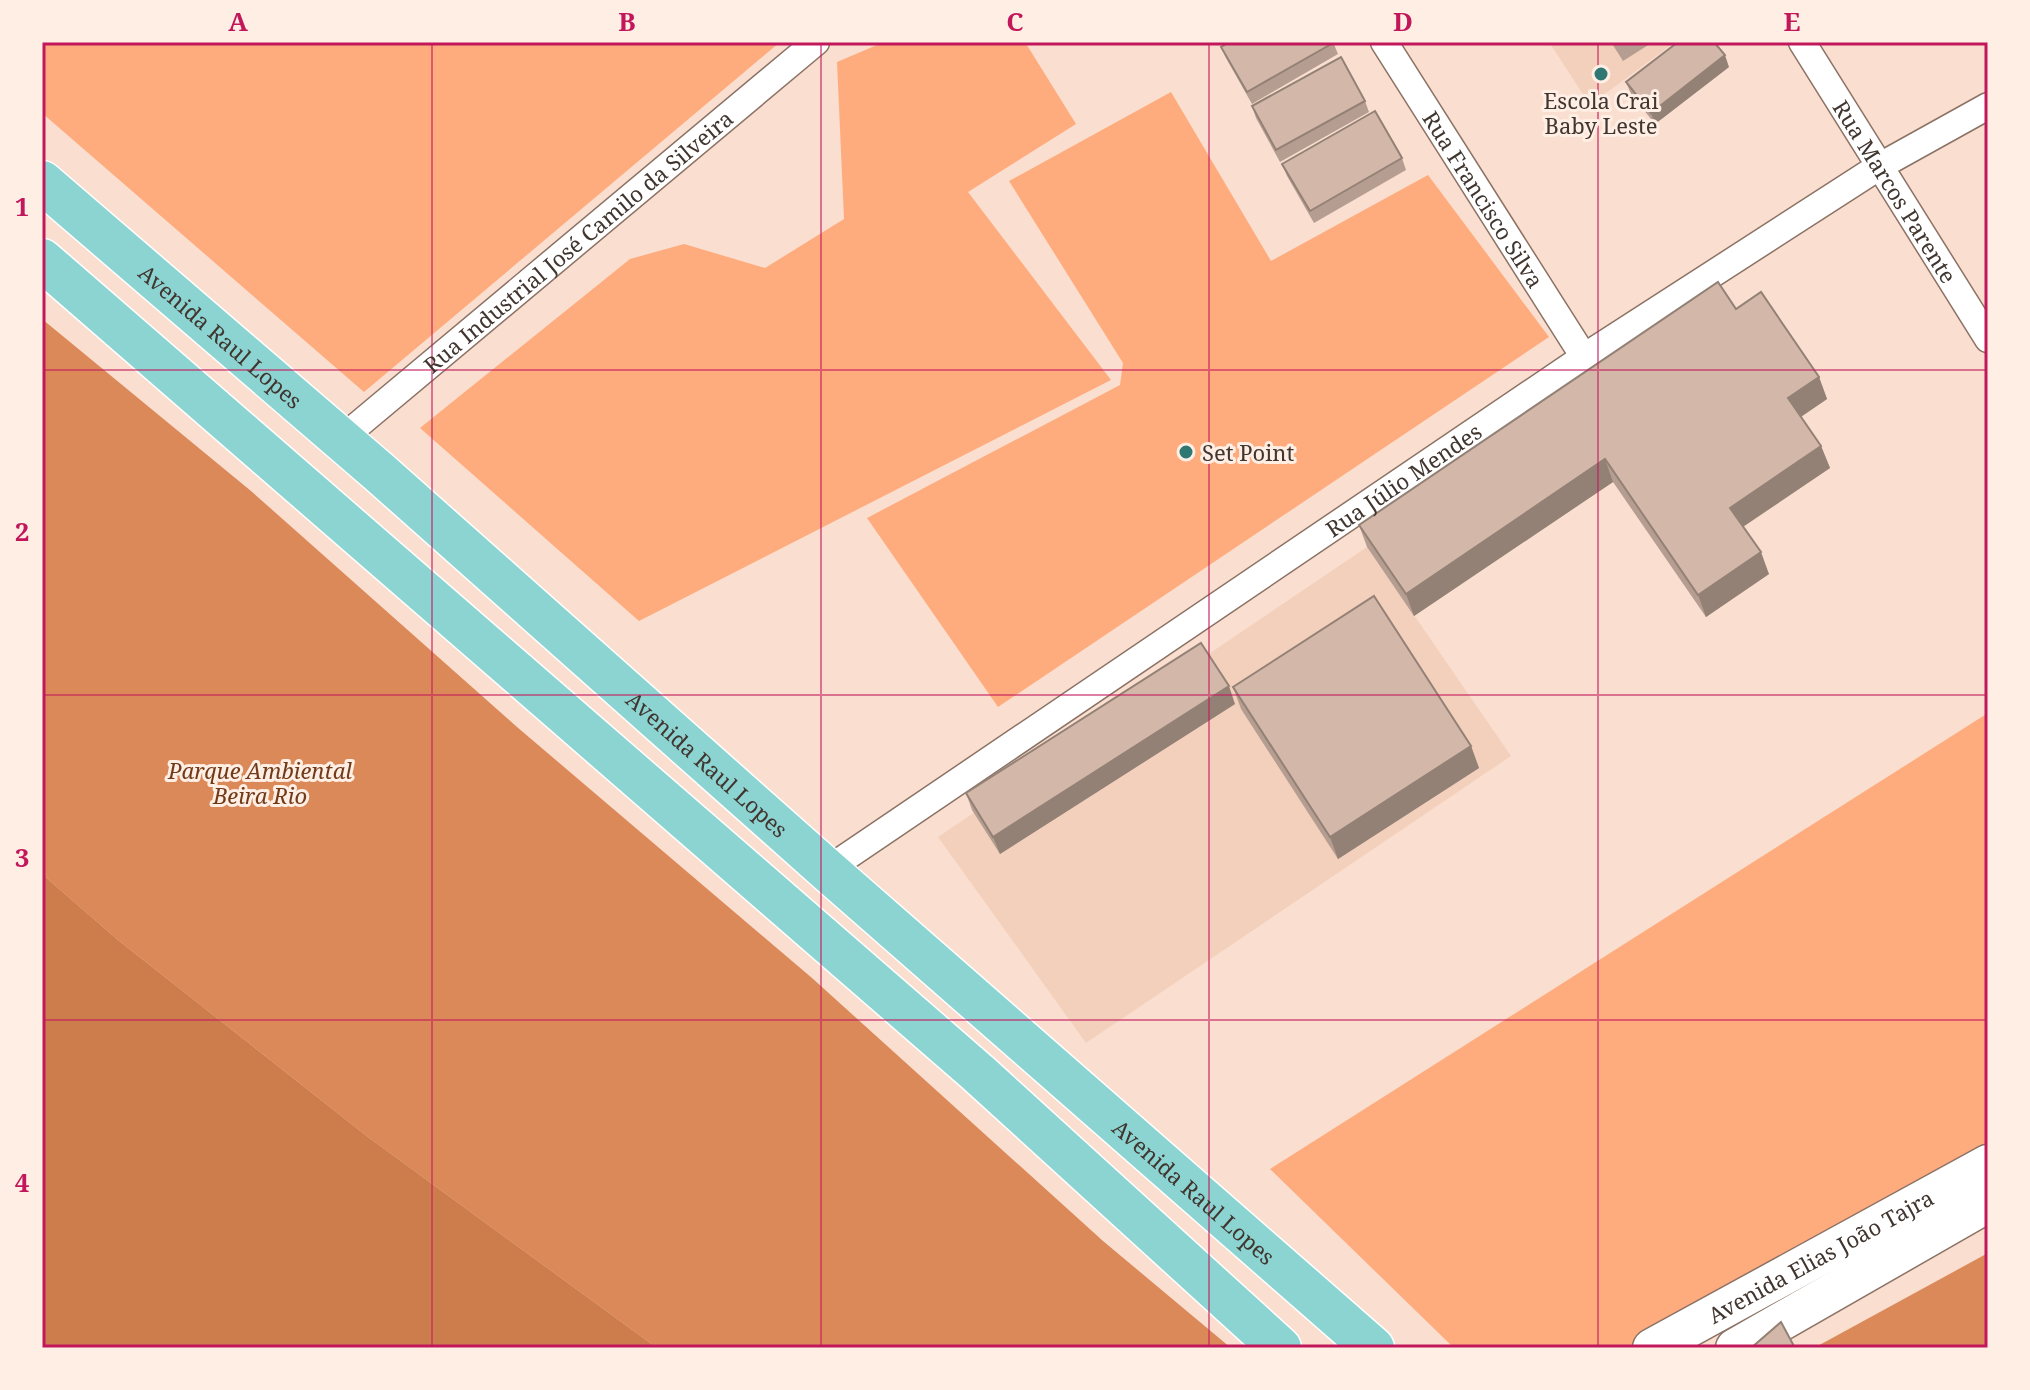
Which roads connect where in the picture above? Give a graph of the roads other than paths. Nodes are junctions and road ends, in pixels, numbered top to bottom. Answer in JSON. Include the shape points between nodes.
{"nodes":[{"id":1,"x":816,"y":42,"type":"edge"},
{"id":2,"x":1384,"y":42,"type":"edge"},
{"id":3,"x":1802,"y":42,"type":"edge"},
{"id":4,"x":1988,"y":106,"type":"edge"},
{"id":5,"x":1880,"y":166,"type":"junction"},
{"id":6,"x":42,"y":182,"type":"edge"},
{"id":7,"x":42,"y":260,"type":"edge"},
{"id":8,"x":1988,"y":339,"type":"edge"},
{"id":9,"x":1584,"y":357,"type":"junction"},
{"id":10,"x":340,"y":440,"type":"junction"},
{"id":11,"x":827,"y":870,"type":"junction"},
{"id":12,"x":1988,"y":1164,"type":"edge"},
{"id":13,"x":1988,"y":1203,"type":"edge"},
{"id":14,"x":1280,"y":1348,"type":"edge"},
{"id":15,"x":1373,"y":1348,"type":"edge"},
{"id":16,"x":1652,"y":1348,"type":"edge"},
{"id":17,"x":1735,"y":1348,"type":"edge"}],
"edges":[{"from":1,"to":10,"type":"street","name":"Rua Industrial José Camilo da Silveira"},
{"from":2,"to":9,"type":"street","name":"Rua Francisco Silva"},
{"from":3,"to":5,"type":"street","name":"Rua Marcos Parente"},
{"from":4,"to":5,"type":"street","name":"Rua Júlio Mendes"},
{"from":5,"to":8,"type":"street","name":"Rua Marcos Parente"},
{"from":5,"to":9,"type":"street","name":"Rua Júlio Mendes"},
{"from":6,"to":10,"type":"main road","name":"Avenida Raul Lopes"},
{"from":7,"to":14,"type":"main road","via":[[978,1073]]},
{"from":9,"to":11,"type":"street","name":"Rua Júlio Mendes"},
{"from":10,"to":11,"type":"main road","name":"Avenida Raul Lopes"},
{"from":11,"to":15,"type":"main road","name":"Avenida Raul Lopes"},
{"from":12,"to":16,"type":"street","name":"Avenida Elias João Tajra"},
{"from":13,"to":17,"type":"street","name":"Avenida Elias João Tajra"}]}
